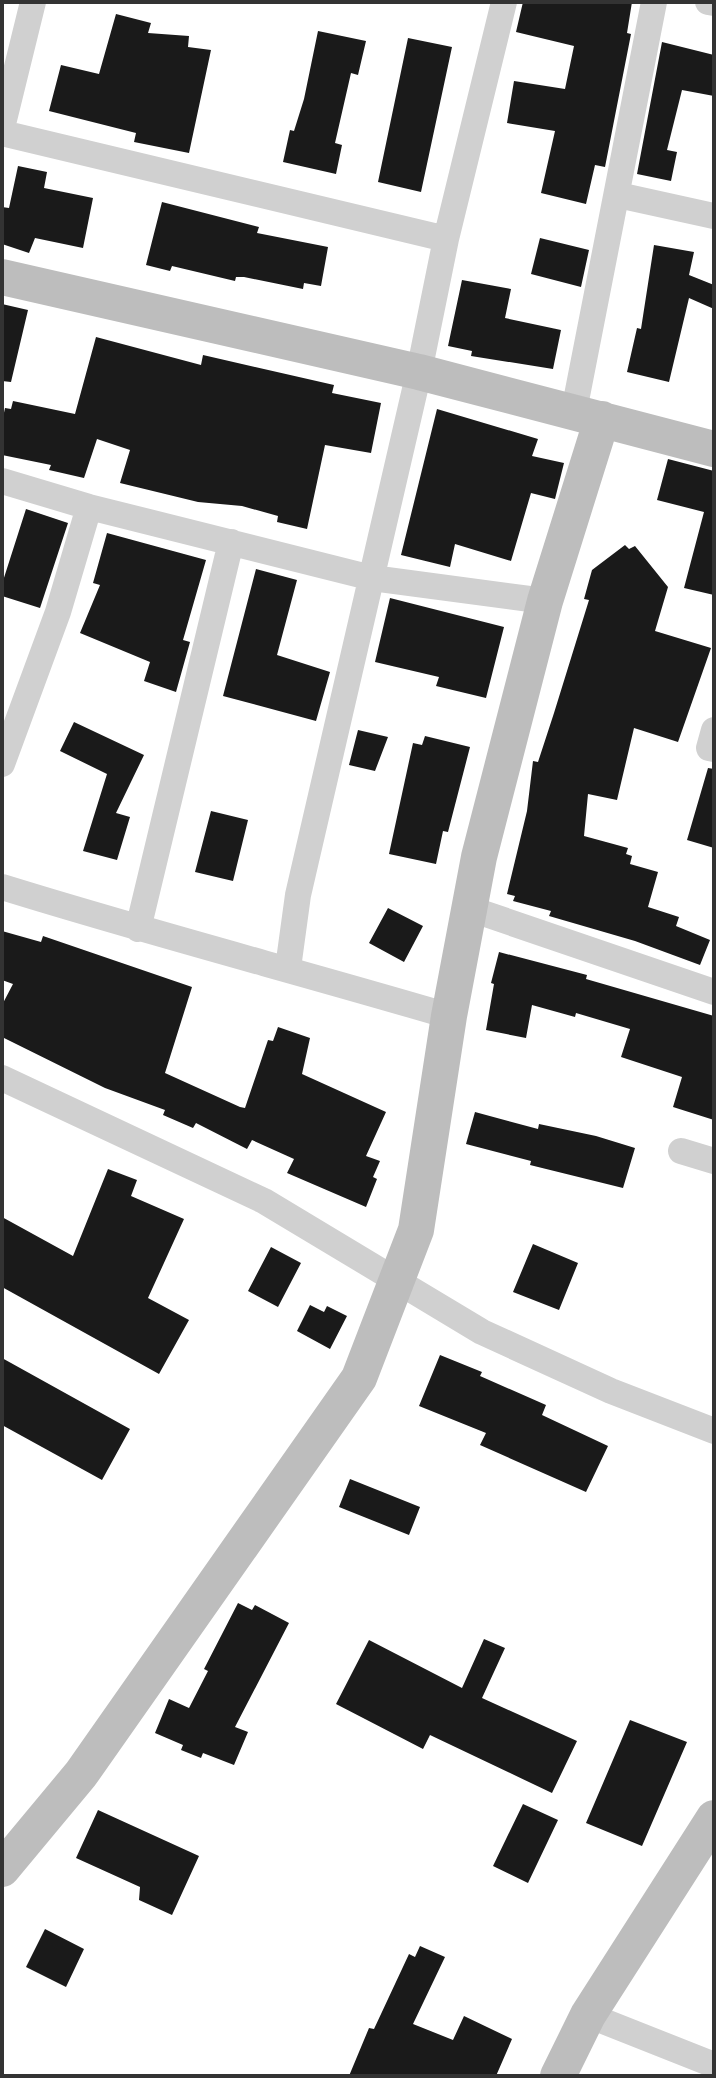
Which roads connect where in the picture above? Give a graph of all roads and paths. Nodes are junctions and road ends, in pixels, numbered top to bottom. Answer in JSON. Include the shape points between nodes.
{"nodes":[{"id":1,"x":504,"y":2,"type":"edge"},
{"id":2,"x":654,"y":2,"type":"edge"},
{"id":3,"x":25,"y":5,"type":"edge"},
{"id":4,"x":2,"y":130,"type":"edge"},
{"id":5,"x":618,"y":195,"type":"junction"},
{"id":6,"x":714,"y":216,"type":"edge"},
{"id":7,"x":446,"y":239,"type":"junction"},
{"id":8,"x":2,"y":277,"type":"edge"},
{"id":9,"x":419,"y":372,"type":"junction"},
{"id":10,"x":588,"y":415,"type":"junction"},
{"id":11,"x":714,"y":449,"type":"edge"},
{"id":12,"x":2,"y":481,"type":"edge"},
{"id":13,"x":89,"y":507,"type":"junction"},
{"id":14,"x":231,"y":542,"type":"junction"},
{"id":15,"x":372,"y":578,"type":"junction"},
{"id":16,"x":545,"y":601,"type":"junction"},
{"id":17,"x":714,"y":730,"type":"edge"},
{"id":18,"x":714,"y":749,"type":"edge"},
{"id":19,"x":2,"y":764,"type":"edge"},
{"id":20,"x":2,"y":887,"type":"edge"},
{"id":21,"x":471,"y":909,"type":"junction"},
{"id":22,"x":138,"y":929,"type":"junction"},
{"id":23,"x":288,"y":968,"type":"junction"},
{"id":24,"x":714,"y":992,"type":"edge"},
{"id":25,"x":449,"y":1016,"type":"junction"},
{"id":26,"x":2,"y":1078,"type":"edge"},
{"id":27,"x":681,"y":1151,"type":"dead end"},
{"id":28,"x":714,"y":1161,"type":"edge"},
{"id":29,"x":397,"y":1279,"type":"junction"},
{"id":30,"x":714,"y":1431,"type":"edge"},
{"id":31,"x":712,"y":1824,"type":"edge"},
{"id":32,"x":2,"y":1869,"type":"edge"},
{"id":33,"x":588,"y":2015,"type":"junction"},
{"id":34,"x":714,"y":2065,"type":"edge"},
{"id":35,"x":558,"y":2076,"type":"edge"}],
"edges":[{"from":1,"to":7,"type":"street"},
{"from":2,"to":5,"type":"street"},
{"from":3,"to":4,"type":"street"},
{"from":4,"to":7,"type":"street"},
{"from":5,"to":6,"type":"street"},
{"from":5,"to":10,"type":"street"},
{"from":7,"to":9,"type":"street"},
{"from":8,"to":9,"type":"street"},
{"from":9,"to":10,"type":"street"},
{"from":9,"to":15,"type":"street"},
{"from":10,"to":11,"type":"street"},
{"from":10,"to":16,"type":"street"},
{"from":12,"to":13,"type":"street"},
{"from":13,"to":14,"type":"street"},
{"from":13,"to":19,"type":"street","via":[[58,612]]},
{"from":14,"to":15,"type":"street"},
{"from":14,"to":22,"type":"street"},
{"from":15,"to":16,"type":"street"},
{"from":15,"to":23,"type":"street","via":[[298,895]]},
{"from":16,"to":21,"type":"street","via":[[479,857]]},
{"from":17,"to":18,"type":"street","via":[[709,748]]},
{"from":20,"to":22,"type":"street"},
{"from":21,"to":24,"type":"street"},
{"from":21,"to":25,"type":"street"},
{"from":22,"to":23,"type":"street"},
{"from":23,"to":25,"type":"street"},
{"from":25,"to":29,"type":"street","via":[[416,1230]]},
{"from":26,"to":29,"type":"street","via":[[264,1201]]},
{"from":27,"to":28,"type":"street"},
{"from":29,"to":30,"type":"street","via":[[482,1332]]},
{"from":29,"to":32,"type":"street","via":[[359,1378],[81,1774]]},
{"from":31,"to":33,"type":"street"},
{"from":33,"to":34,"type":"street"},
{"from":33,"to":35,"type":"street"}]}
